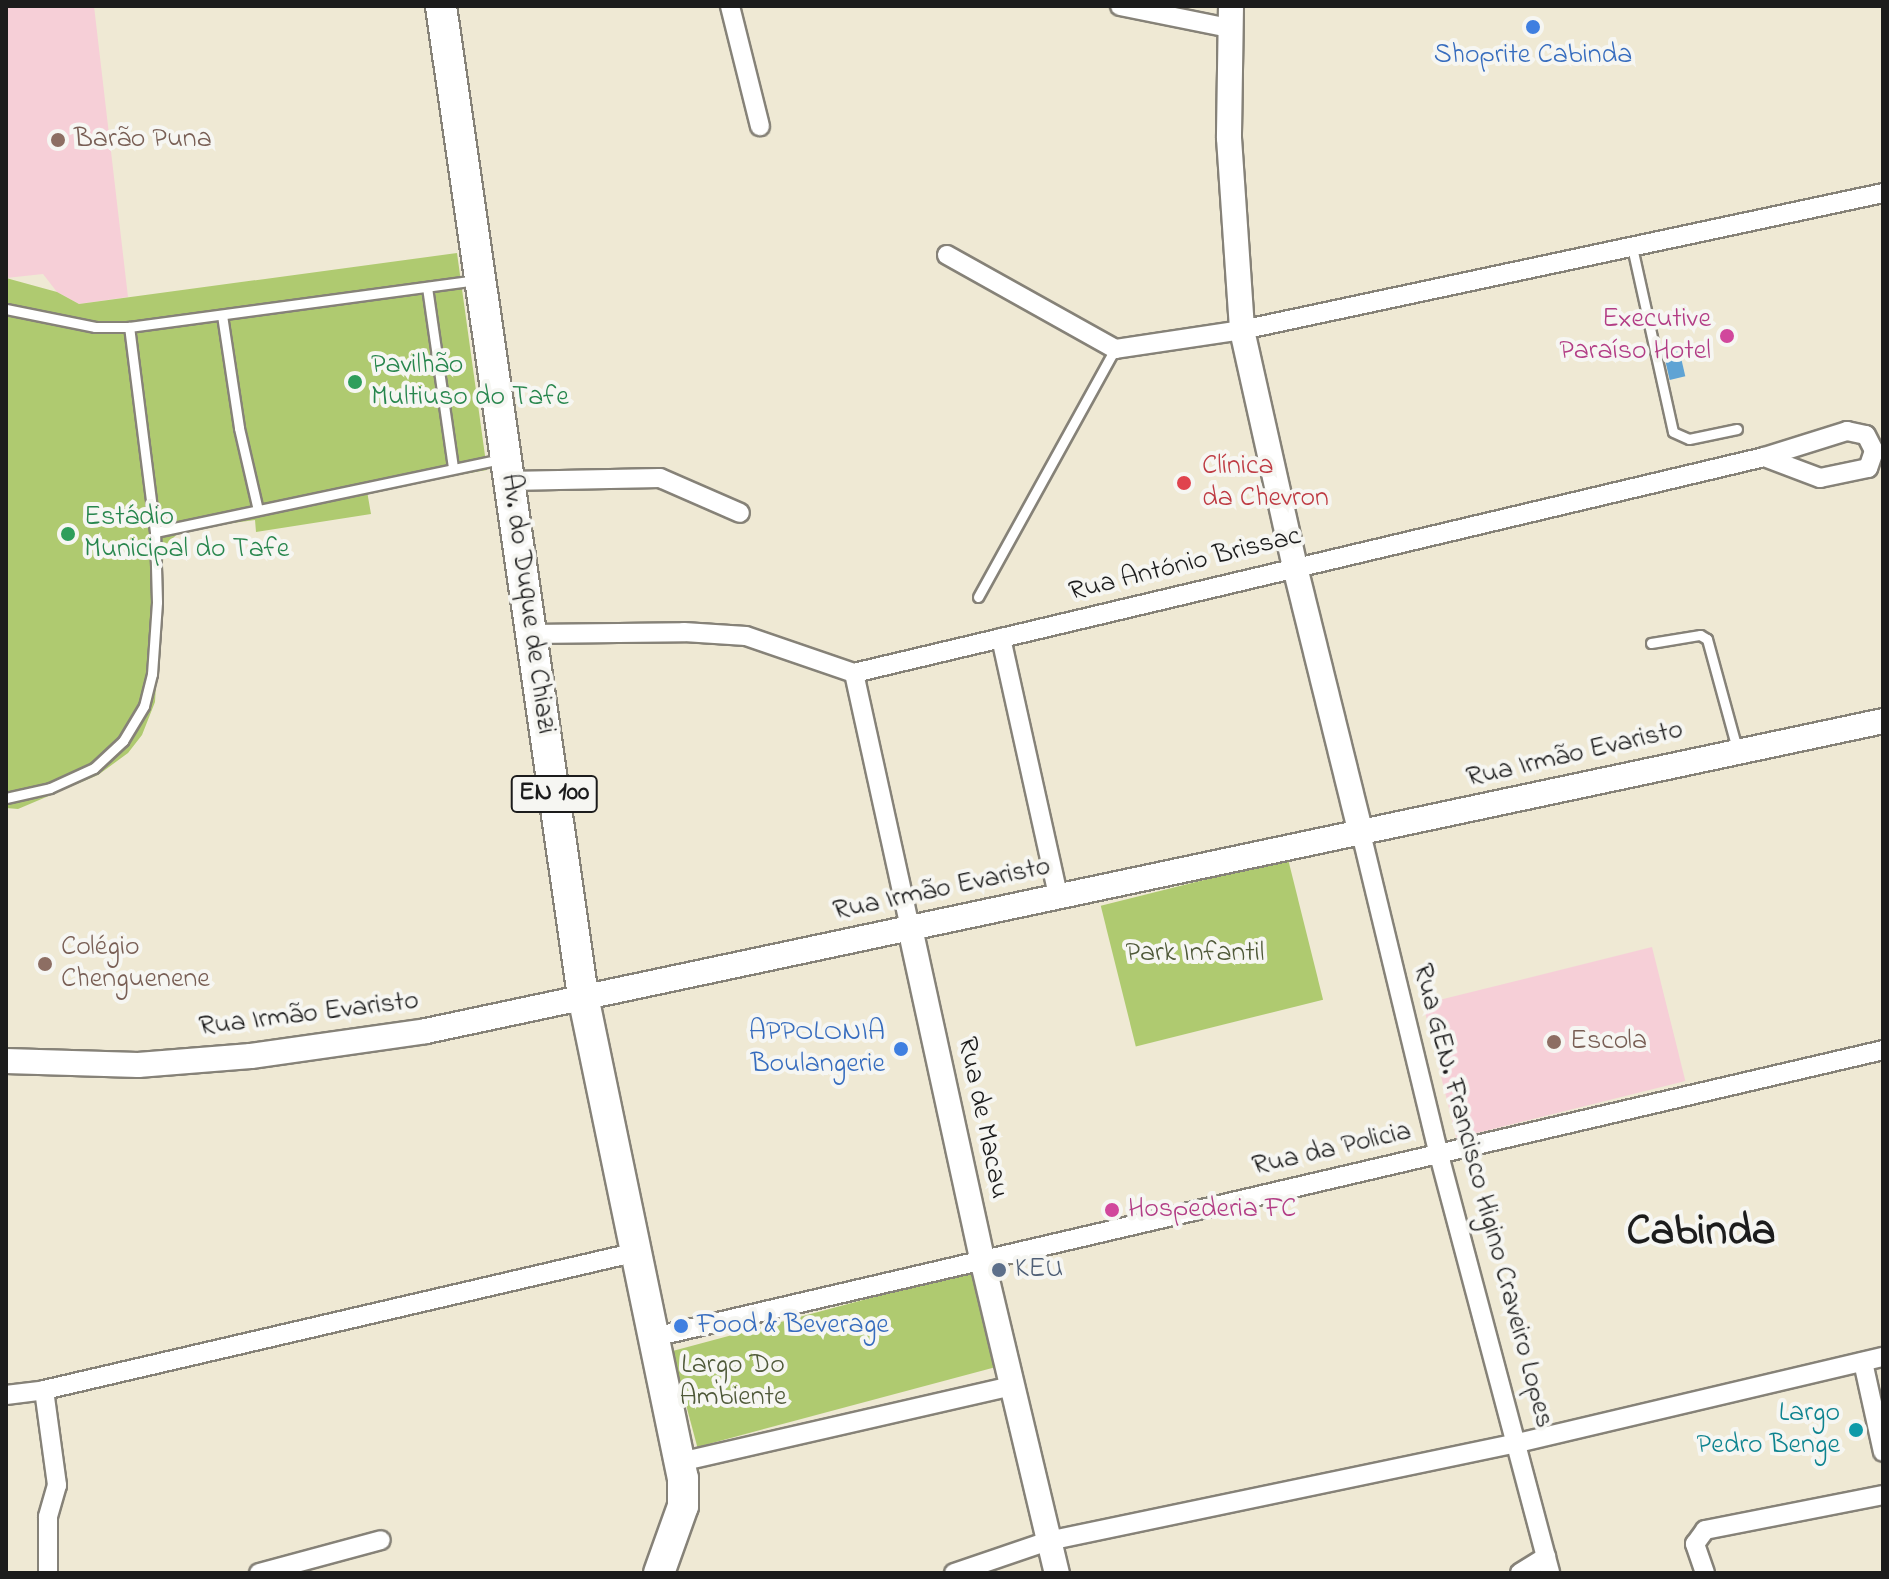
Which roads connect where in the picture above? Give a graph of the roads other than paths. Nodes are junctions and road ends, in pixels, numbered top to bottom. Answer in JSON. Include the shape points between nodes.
{"nodes":[{"id":1,"x":441,"y":6,"type":"edge"},
{"id":2,"x":730,"y":6,"type":"edge"},
{"id":3,"x":1120,"y":6,"type":"edge"},
{"id":4,"x":1230,"y":17,"type":"edge"},
{"id":5,"x":760,"y":126,"type":"dead end"},
{"id":6,"x":1883,"y":193,"type":"edge"},
{"id":7,"x":1632,"y":247,"type":"junction"},
{"id":8,"x":947,"y":255,"type":"dead end"},
{"id":9,"x":480,"y":279,"type":"junction"},
{"id":10,"x":427,"y":287,"type":"junction"},
{"id":11,"x":6,"y":309,"type":"edge"},
{"id":12,"x":222,"y":315,"type":"junction"},
{"id":13,"x":129,"y":327,"type":"junction"},
{"id":14,"x":1242,"y":330,"type":"junction"},
{"id":15,"x":1115,"y":349,"type":"junction"},
{"id":16,"x":1737,"y":429,"type":"dead end"},
{"id":17,"x":1764,"y":457,"type":"junction"},
{"id":18,"x":453,"y":468,"type":"junction"},
{"id":19,"x":508,"y":470,"type":"junction"},
{"id":20,"x":258,"y":510,"type":"junction"},
{"id":21,"x":740,"y":513,"type":"dead end"},
{"id":22,"x":155,"y":532,"type":"junction"},
{"id":23,"x":1295,"y":567,"type":"junction"},
{"id":24,"x":978,"y":597,"type":"dead end"},
{"id":25,"x":531,"y":634,"type":"junction"},
{"id":26,"x":1001,"y":638,"type":"junction"},
{"id":27,"x":1651,"y":643,"type":"dead end"},
{"id":28,"x":854,"y":673,"type":"junction"},
{"id":29,"x":1883,"y":721,"type":"edge"},
{"id":30,"x":1737,"y":749,"type":"junction"},
{"id":31,"x":6,"y":798,"type":"edge"},
{"id":32,"x":1361,"y":833,"type":"junction"},
{"id":33,"x":1058,"y":896,"type":"junction"},
{"id":34,"x":910,"y":928,"type":"junction"},
{"id":35,"x":583,"y":996,"type":"junction"},
{"id":36,"x":1883,"y":1050,"type":"edge"},
{"id":37,"x":6,"y":1061,"type":"edge"},
{"id":38,"x":1439,"y":1155,"type":"junction"},
{"id":39,"x":637,"y":1252,"type":"junction"},
{"id":40,"x":982,"y":1259,"type":"junction"},
{"id":41,"x":654,"y":1337,"type":"junction"},
{"id":42,"x":1883,"y":1357,"type":"edge"},
{"id":43,"x":1863,"y":1362,"type":"junction"},
{"id":44,"x":1013,"y":1386,"type":"junction"},
{"id":45,"x":44,"y":1390,"type":"junction"},
{"id":46,"x":6,"y":1395,"type":"edge"},
{"id":47,"x":1518,"y":1443,"type":"junction"},
{"id":48,"x":1883,"y":1452,"type":"edge"},
{"id":49,"x":680,"y":1462,"type":"junction"},
{"id":50,"x":1883,"y":1495,"type":"edge"},
{"id":51,"x":381,"y":1540,"type":"dead end"},
{"id":52,"x":1048,"y":1541,"type":"junction"},
{"id":53,"x":1548,"y":1565,"type":"edge"},
{"id":54,"x":48,"y":1573,"type":"edge"},
{"id":55,"x":259,"y":1573,"type":"edge"},
{"id":56,"x":659,"y":1573,"type":"edge"},
{"id":57,"x":954,"y":1573,"type":"edge"},
{"id":58,"x":1057,"y":1573,"type":"edge"},
{"id":59,"x":1520,"y":1573,"type":"edge"},
{"id":60,"x":1705,"y":1573,"type":"edge"}],
"edges":[{"from":1,"to":9,"type":"main road","name":"Av. do Duque de Chiazi","number":"EN 100"},
{"from":2,"to":5,"type":"street"},
{"from":3,"to":4,"type":"street"},
{"from":4,"to":14,"type":"street","via":[[1229,138]]},
{"from":6,"to":7,"type":"street"},
{"from":7,"to":14,"type":"street"},
{"from":7,"to":16,"type":"lane","via":[[1673,432],[1689,439]]},
{"from":8,"to":15,"type":"street"},
{"from":9,"to":10,"type":"lane"},
{"from":9,"to":19,"type":"main road","name":"Av. do Duque de Chiazi","number":"EN 100"},
{"from":10,"to":12,"type":"lane"},
{"from":10,"to":18,"type":"lane"},
{"from":11,"to":13,"type":"lane","via":[[95,327]]},
{"from":12,"to":13,"type":"lane"},
{"from":12,"to":20,"type":"lane"},
{"from":13,"to":22,"type":"lane"},
{"from":14,"to":15,"type":"street"},
{"from":14,"to":23,"type":"street"},
{"from":15,"to":24,"type":"lane"},
{"from":17,"to":17,"type":"street","name":"Rua António Brissac","via":[[1820,478],[1868,468],[1874,451],[1866,435],[1847,431]]},
{"from":17,"to":23,"type":"street","name":"Rua António Brissac"},
{"from":18,"to":19,"type":"lane"},
{"from":18,"to":20,"type":"lane"},
{"from":19,"to":21,"type":"street","via":[[660,478]]},
{"from":19,"to":25,"type":"main road","name":"Av. do Duque de Chiazi","number":"EN 100"},
{"from":20,"to":22,"type":"lane"},
{"from":22,"to":31,"type":"lane","via":[[157,602],[144,706],[123,741],[94,768],[50,788]]},
{"from":23,"to":26,"type":"street","name":"Rua António Brissac"},
{"from":23,"to":32,"type":"street"},
{"from":25,"to":28,"type":"street","via":[[746,636]]},
{"from":25,"to":35,"type":"main road","name":"Av. do Duque de Chiazi","number":"EN 100"},
{"from":26,"to":28,"type":"street","name":"Rua António Brissac"},
{"from":26,"to":33,"type":"street"},
{"from":27,"to":30,"type":"lane","via":[[1700,635],[1707,639]]},
{"from":28,"to":34,"type":"street","name":"Rua de Macau"},
{"from":29,"to":30,"type":"street","name":"Rua Irmão Evaristo"},
{"from":30,"to":32,"type":"street","name":"Rua Irmão Evaristo"},
{"from":32,"to":33,"type":"street","name":"Rua Irmão Evaristo"},
{"from":32,"to":38,"type":"street","name":"Rua GEN. Francisco Higino Craveiro Lopes"},
{"from":33,"to":34,"type":"street","name":"Rua Irmão Evaristo"},
{"from":34,"to":35,"type":"street","name":"Rua Irmão Evaristo"},
{"from":34,"to":40,"type":"street","name":"Rua de Macau"},
{"from":35,"to":37,"type":"street","name":"Rua Irmão Evaristo","via":[[426,1031],[251,1056],[138,1065]]},
{"from":35,"to":39,"type":"main road","name":"Av. do Duque de Chiazi","number":"EN 100"},
{"from":36,"to":38,"type":"street","name":"Rua da Policia"},
{"from":38,"to":40,"type":"street","name":"Rua da Policia"},
{"from":38,"to":47,"type":"street","name":"Rua GEN. Francisco Higino Craveiro Lopes"},
{"from":39,"to":41,"type":"main road","name":"Av. do Duque de Chiazi","number":"EN 100"},
{"from":39,"to":45,"type":"street"},
{"from":40,"to":41,"type":"street","name":"Rua da Policia"},
{"from":40,"to":44,"type":"street","name":"Rua de Macau"},
{"from":41,"to":49,"type":"main road","name":"Av. do Duque de Chiazi","number":"EN 100"},
{"from":42,"to":43,"type":"street"},
{"from":43,"to":47,"type":"street"},
{"from":43,"to":48,"type":"street"},
{"from":44,"to":49,"type":"street"},
{"from":44,"to":52,"type":"street","name":"Rua de Macau"},
{"from":45,"to":46,"type":"street"},
{"from":45,"to":54,"type":"street","via":[[57,1485],[48,1517]]},
{"from":47,"to":52,"type":"street"},
{"from":47,"to":53,"type":"street","name":"Rua GEN. Francisco Higino Craveiro Lopes"},
{"from":49,"to":56,"type":"main road","name":"Av. do Duque de Chiazi","number":"EN 100","via":[[683,1506]]},
{"from":50,"to":60,"type":"street","via":[[1705,1530],[1695,1544]]},
{"from":51,"to":55,"type":"street"},
{"from":52,"to":57,"type":"street"},
{"from":52,"to":58,"type":"street","name":"Rua de Macau"},
{"from":53,"to":59,"type":"street"}]}
